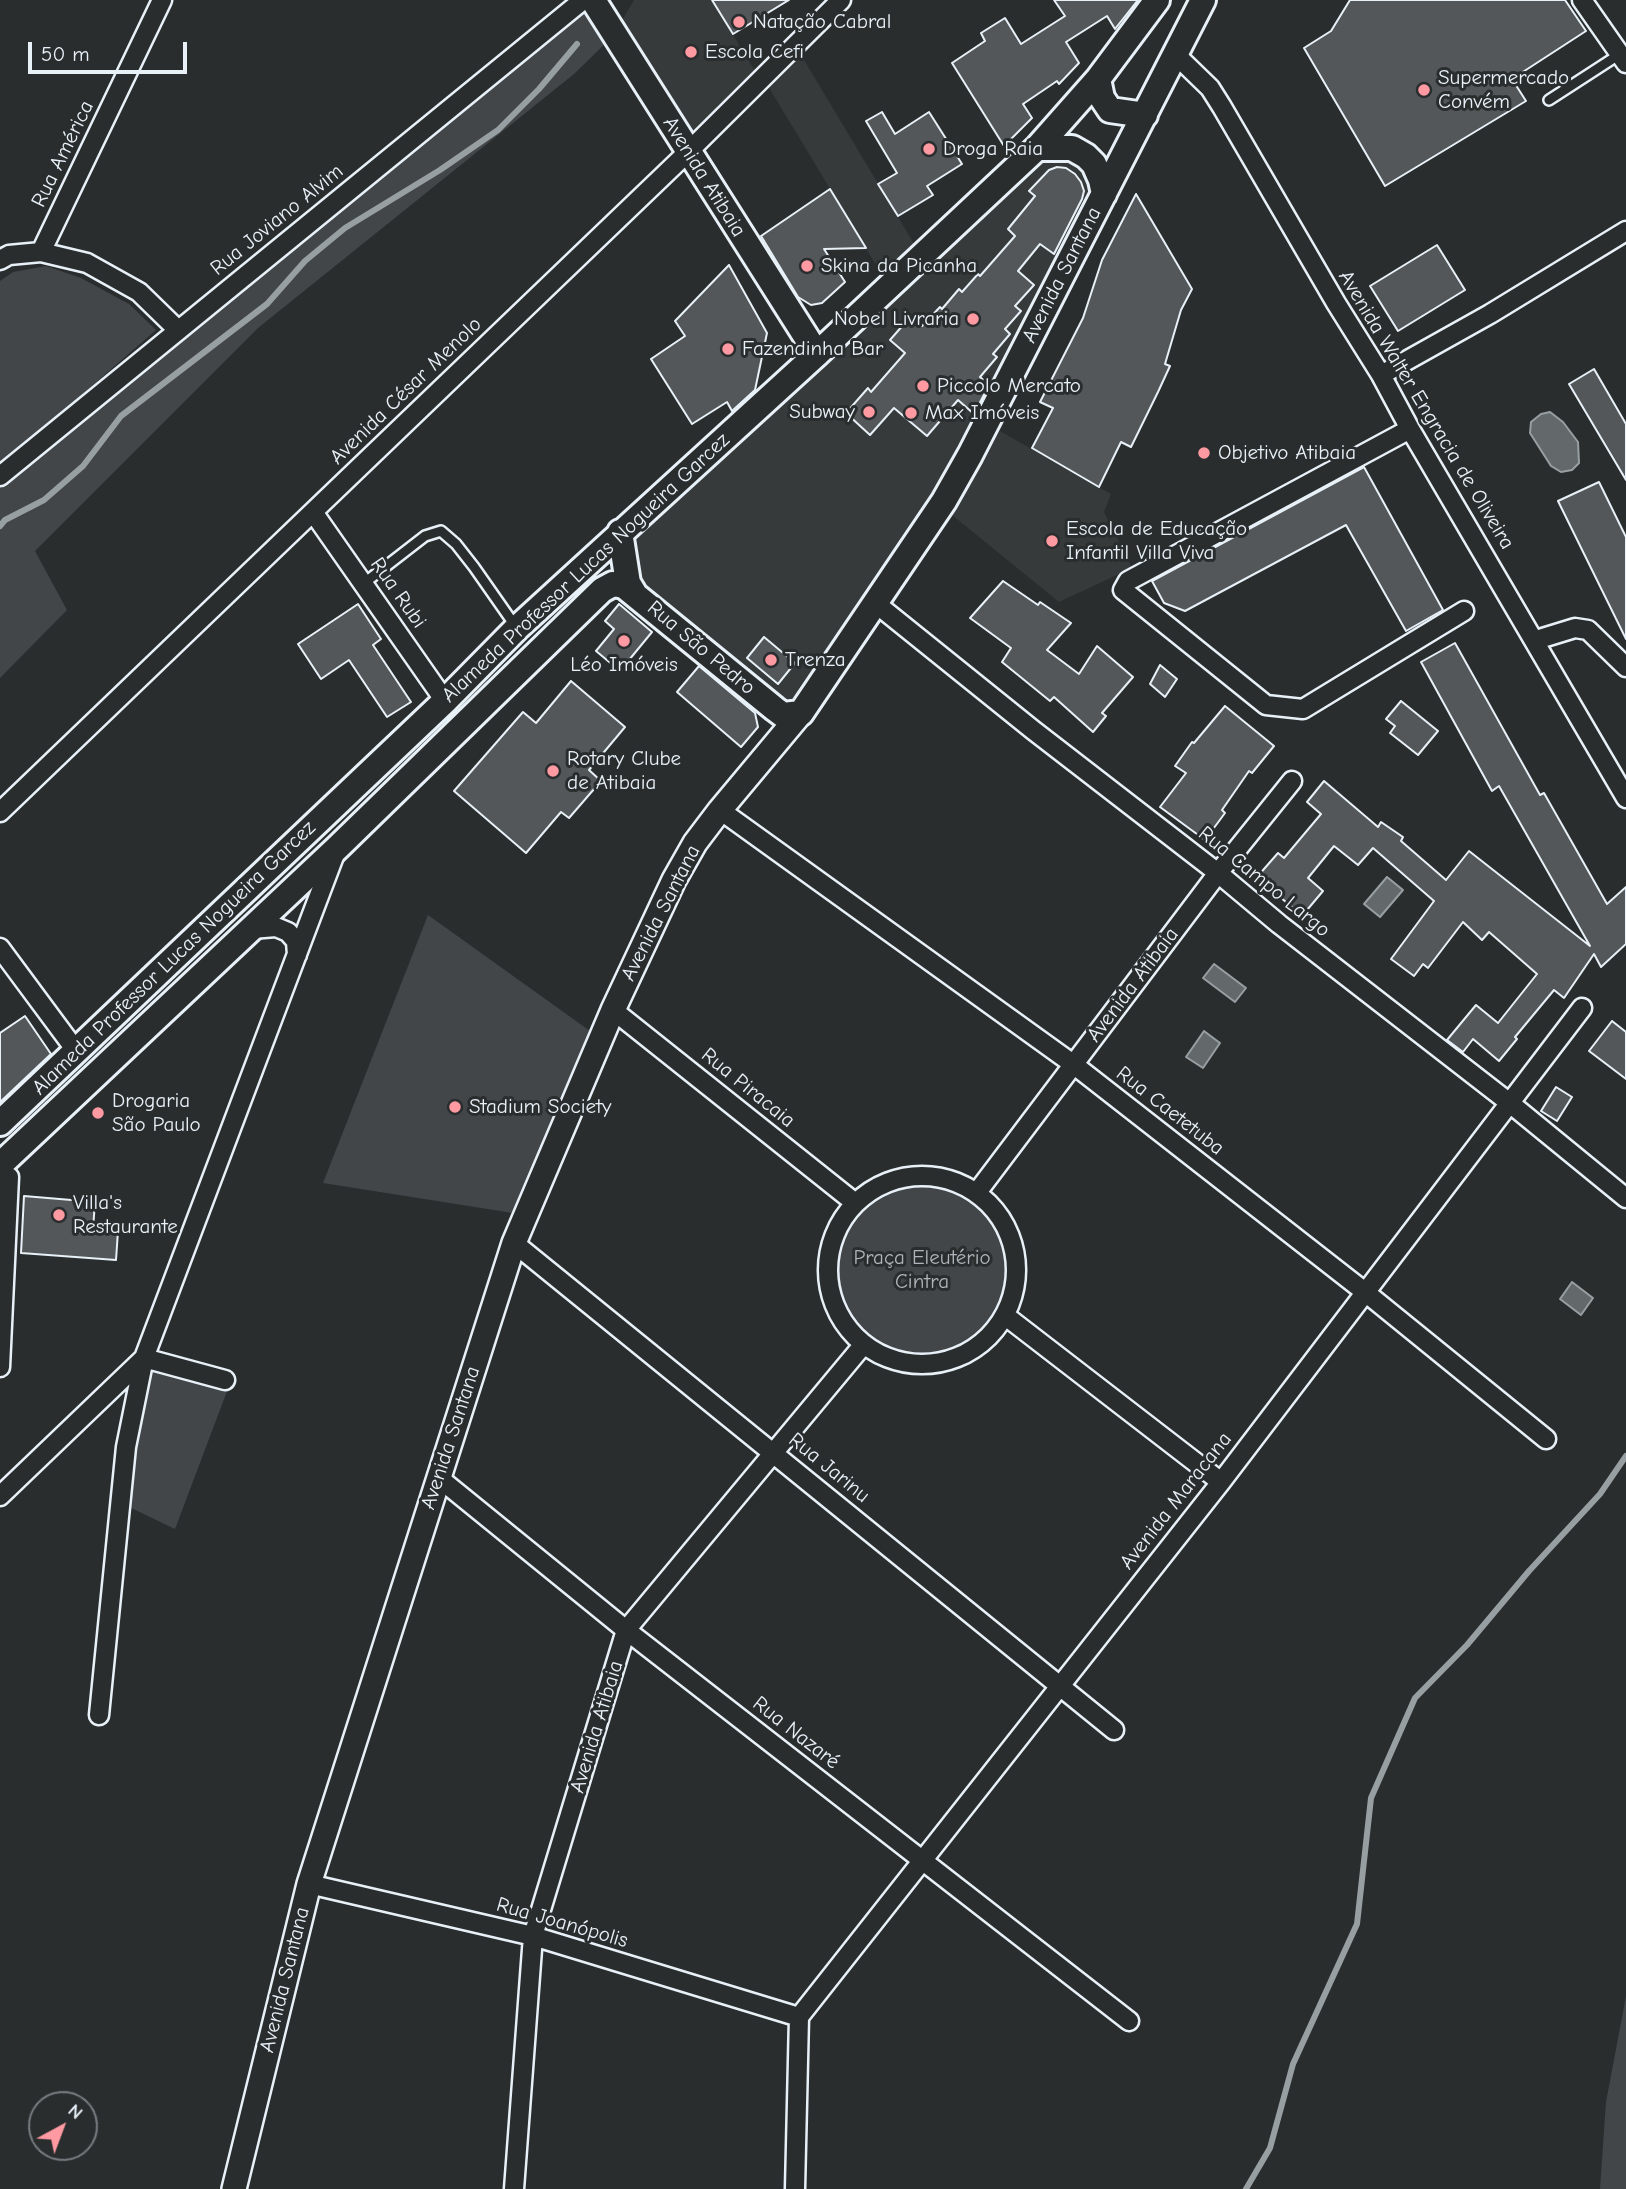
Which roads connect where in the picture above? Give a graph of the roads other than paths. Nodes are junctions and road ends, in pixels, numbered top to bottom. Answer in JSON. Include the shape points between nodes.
{"nodes":[{"id":1,"x":162,"y":0,"type":"edge"},
{"id":2,"x":583,"y":0,"type":"edge"},
{"id":3,"x":593,"y":0,"type":"edge"},
{"id":4,"x":842,"y":0,"type":"edge"},
{"id":5,"x":1157,"y":0,"type":"edge"},
{"id":6,"x":1203,"y":0,"type":"edge"},
{"id":7,"x":1582,"y":0,"type":"edge"},
{"id":8,"x":1176,"y":55,"type":"junction"},
{"id":9,"x":1623,"y":59,"type":"edge"},
{"id":10,"x":1098,"y":79,"type":"junction"},
{"id":11,"x":1549,"y":100,"type":"dead end"},
{"id":12,"x":1145,"y":115,"type":"junction"},
{"id":13,"x":1037,"y":148,"type":"junction"},
{"id":14,"x":688,"y":152,"type":"junction"},
{"id":15,"x":1104,"y":194,"type":"junction"},
{"id":16,"x":1626,"y":231,"type":"edge"},
{"id":17,"x":41,"y":252,"type":"junction"},
{"id":18,"x":0,"y":260,"type":"edge"},
{"id":19,"x":178,"y":330,"type":"junction"},
{"id":20,"x":817,"y":354,"type":"junction"},
{"id":21,"x":1381,"y":375,"type":"junction"},
{"id":22,"x":1410,"y":429,"type":"junction"},
{"id":23,"x":0,"y":476,"type":"edge"},
{"id":24,"x":313,"y":512,"type":"junction"},
{"id":25,"x":620,"y":532,"type":"junction"},
{"id":26,"x":363,"y":584,"type":"junction"},
{"id":27,"x":602,"y":590,"type":"joint"},
{"id":28,"x":634,"y":593,"type":"junction"},
{"id":29,"x":874,"y":602,"type":"junction"},
{"id":30,"x":1464,"y":611,"type":"dead end"},
{"id":31,"x":517,"y":628,"type":"junction"},
{"id":32,"x":1535,"y":640,"type":"junction"},
{"id":33,"x":1626,"y":667,"type":"edge"},
{"id":34,"x":445,"y":701,"type":"junction"},
{"id":35,"x":775,"y":709,"type":"junction"},
{"id":36,"x":800,"y":713,"type":"junction"},
{"id":37,"x":781,"y":736,"type":"junction"},
{"id":38,"x":1292,"y":781,"type":"dead end"},
{"id":39,"x":342,"y":797,"type":"junction"},
{"id":40,"x":1626,"y":798,"type":"edge"},
{"id":41,"x":720,"y":810,"type":"junction"},
{"id":42,"x":0,"y":812,"type":"edge"},
{"id":43,"x":337,"y":848,"type":"junction"},
{"id":44,"x":1218,"y":873,"type":"junction"},
{"id":45,"x":251,"y":929,"type":"junction"},
{"id":46,"x":0,"y":948,"type":"edge"},
{"id":47,"x":298,"y":955,"type":"junction"},
{"id":48,"x":1582,"y":1008,"type":"dead end"},
{"id":49,"x":613,"y":1010,"type":"junction"},
{"id":50,"x":77,"y":1052,"type":"junction"},
{"id":51,"x":1073,"y":1064,"type":"junction"},
{"id":52,"x":1511,"y":1104,"type":"junction"},
{"id":53,"x":0,"y":1123,"type":"edge"},
{"id":54,"x":7,"y":1165,"type":"edge"},
{"id":55,"x":978,"y":1191,"type":"junction"},
{"id":56,"x":1626,"y":1198,"type":"edge"},
{"id":57,"x":854,"y":1202,"type":"junction"},
{"id":58,"x":514,"y":1243,"type":"junction"},
{"id":59,"x":1364,"y":1292,"type":"junction"},
{"id":60,"x":1007,"y":1317,"type":"junction"},
{"id":61,"x":864,"y":1344,"type":"junction"},
{"id":62,"x":144,"y":1358,"type":"junction"},
{"id":63,"x":0,"y":1367,"type":"edge"},
{"id":64,"x":225,"y":1380,"type":"dead end"},
{"id":65,"x":1546,"y":1439,"type":"dead end"},
{"id":66,"x":773,"y":1452,"type":"junction"},
{"id":67,"x":439,"y":1478,"type":"junction"},
{"id":68,"x":1221,"y":1482,"type":"junction"},
{"id":69,"x":0,"y":1496,"type":"edge"},
{"id":70,"x":626,"y":1630,"type":"junction"},
{"id":71,"x":1061,"y":1686,"type":"junction"},
{"id":72,"x":99,"y":1715,"type":"dead end"},
{"id":73,"x":1114,"y":1730,"type":"dead end"},
{"id":74,"x":923,"y":1860,"type":"junction"},
{"id":75,"x":309,"y":1884,"type":"junction"},
{"id":76,"x":533,"y":1936,"type":"junction"},
{"id":77,"x":799,"y":2017,"type":"junction"},
{"id":78,"x":1129,"y":2021,"type":"dead end"},
{"id":79,"x":234,"y":2189,"type":"edge"},
{"id":80,"x":514,"y":2189,"type":"edge"},
{"id":81,"x":795,"y":2189,"type":"edge"}],
"edges":[{"from":1,"to":17,"type":"street","name":"Rua América"},
{"from":2,"to":19,"type":"street","name":"Rua Joviano Alvim"},
{"from":3,"to":14,"type":"main road","name":"Avenida Atibaia"},
{"from":4,"to":14,"type":"street","name":"Avenida César Menolo"},
{"from":5,"to":10,"type":"main road","name":"Alameda Professor Lucas Nogueira Garcez"},
{"from":6,"to":8,"type":"main road"},
{"from":7,"to":9,"type":"street"},
{"from":8,"to":12,"type":"main road","name":"Avenida Santana"},
{"from":8,"to":21,"type":"street","name":"Avenida Walter Engracia de Oliveira","via":[[1222,107]]},
{"from":9,"to":11,"type":"lane"},
{"from":10,"to":12,"type":"main road","via":[[1110,110]]},
{"from":10,"to":13,"type":"main road","name":"Alameda Professor Lucas Nogueira Garcez"},
{"from":12,"to":15,"type":"main road","name":"Avenida Santana"},
{"from":13,"to":15,"type":"main road","via":[[1072,148],[1086,156],[1094,164]]},
{"from":13,"to":20,"type":"main road","name":"Alameda Professor Lucas Nogueira Garcez"},
{"from":14,"to":20,"type":"main road","name":"Avenida Atibaia"},
{"from":14,"to":24,"type":"street","name":"Avenida César Menolo"},
{"from":15,"to":29,"type":"main road","name":"Avenida Santana","via":[[970,455]]},
{"from":16,"to":21,"type":"street"},
{"from":17,"to":18,"type":"street"},
{"from":17,"to":19,"type":"street","via":[[87,263],[138,292]]},
{"from":19,"to":23,"type":"street","name":"Rua Joviano Alvim"},
{"from":20,"to":25,"type":"main road","name":"Alameda Professor Lucas Nogueira Garcez"},
{"from":21,"to":22,"type":"street","name":"Avenida Walter Engracia de Oliveira"},
{"from":22,"to":30,"type":"street","via":[[1128,581],[1124,590],[1266,705],[1303,709]]},
{"from":22,"to":32,"type":"street","name":"Avenida Walter Engracia de Oliveira"},
{"from":24,"to":26,"type":"street","name":"Rua Rubi"},
{"from":24,"to":42,"type":"street","name":"Avenida César Menolo"},
{"from":25,"to":28,"type":"main road","via":[[628,583]]},
{"from":25,"to":31,"type":"main road","name":"Alameda Professor Lucas Nogueira Garcez"},
{"from":26,"to":31,"type":"lane","via":[[425,536],[442,531]]},
{"from":26,"to":34,"type":"street","name":"Rua Rubi"},
{"from":27,"to":28,"type":"main road","name":"Rua São Pedro","via":[[613,584]]},
{"from":27,"to":43,"type":"main road","name":"Alameda Professor Lucas Nogueira Garcez"},
{"from":28,"to":35,"type":"main road","name":"Rua São Pedro"},
{"from":29,"to":36,"type":"main road","name":"Avenida Santana"},
{"from":29,"to":44,"type":"street","name":"Rua Campo Largo"},
{"from":31,"to":34,"type":"main road","name":"Alameda Professor Lucas Nogueira Garcez"},
{"from":32,"to":33,"type":"street","via":[[1575,628],[1588,630]]},
{"from":32,"to":40,"type":"street","name":"Avenida Walter Engracia de Oliveira"},
{"from":34,"to":39,"type":"main road","name":"Alameda Professor Lucas Nogueira Garcez"},
{"from":35,"to":36,"type":"main road","name":"Rua São Pedro","via":[[783,715]]},
{"from":35,"to":37,"type":"street","via":[[783,726]]},
{"from":36,"to":37,"type":"street","name":"Avenida Santana"},
{"from":37,"to":41,"type":"street","name":"Avenida Santana"},
{"from":38,"to":44,"type":"street","name":"Avenida Atibaia"},
{"from":39,"to":43,"type":"main road"},
{"from":39,"to":50,"type":"main road","name":"Alameda Professor Lucas Nogueira Garcez"},
{"from":41,"to":49,"type":"street","name":"Avenida Santana","via":[[674,880]]},
{"from":41,"to":51,"type":"street","name":"Rua Caetetuba"},
{"from":43,"to":45,"type":"main road","name":"Alameda Professor Lucas Nogueira Garcez"},
{"from":43,"to":47,"type":"street"},
{"from":44,"to":51,"type":"street","name":"Avenida Atibaia"},
{"from":44,"to":52,"type":"street","name":"Rua Campo Largo"},
{"from":45,"to":47,"type":"street","via":[[276,927],[288,932],[296,941]]},
{"from":45,"to":54,"type":"main road","name":"Alameda Professor Lucas Nogueira Garcez"},
{"from":46,"to":50,"type":"street"},
{"from":47,"to":62,"type":"street"},
{"from":48,"to":52,"type":"street","name":"Avenida Maracana"},
{"from":49,"to":57,"type":"street","name":"Rua Piracaia"},
{"from":49,"to":58,"type":"street","name":"Avenida Santana"},
{"from":50,"to":53,"type":"main road","name":"Alameda Professor Lucas Nogueira Garcez"},
{"from":51,"to":55,"type":"street","name":"Avenida Atibaia"},
{"from":51,"to":59,"type":"street","name":"Rua Caetetuba"},
{"from":52,"to":56,"type":"street","name":"Rua Campo Largo"},
{"from":52,"to":59,"type":"street","name":"Avenida Maracana"},
{"from":54,"to":63,"type":"street"},
{"from":55,"to":57,"type":"street","via":[[925,1176],[896,1180]]},
{"from":55,"to":60,"type":"street","via":[[1000,1218],[1013,1245],[1016,1274]]},
{"from":57,"to":61,"type":"street","via":[[833,1238],[828,1267],[831,1296],[844,1323]]},
{"from":58,"to":66,"type":"street","name":"Rua Jarinu"},
{"from":58,"to":67,"type":"street","name":"Avenida Santana"},
{"from":59,"to":65,"type":"street","name":"Rua Caetetuba"},
{"from":59,"to":68,"type":"street","name":"Avenida Maracana"},
{"from":60,"to":61,"type":"street","via":[[975,1348],[948,1361],[919,1364],[890,1359]]},
{"from":60,"to":68,"type":"street"},
{"from":61,"to":66,"type":"street","name":"Avenida Atibaia"},
{"from":62,"to":64,"type":"street"},
{"from":62,"to":69,"type":"street"},
{"from":62,"to":72,"type":"street","via":[[126,1447]]},
{"from":66,"to":70,"type":"street","name":"Avenida Atibaia"},
{"from":66,"to":71,"type":"street","name":"Rua Jarinu"},
{"from":67,"to":70,"type":"street","name":"Rua Nazaré"},
{"from":67,"to":75,"type":"street","name":"Avenida Santana"},
{"from":68,"to":71,"type":"street","name":"Avenida Maracana"},
{"from":70,"to":74,"type":"street","name":"Rua Nazaré"},
{"from":70,"to":76,"type":"street","name":"Avenida Atibaia"},
{"from":71,"to":73,"type":"street","name":"Rua Jarinu"},
{"from":71,"to":74,"type":"street","name":"Avenida Maracana"},
{"from":74,"to":77,"type":"street","name":"Avenida Maracana"},
{"from":74,"to":78,"type":"street","name":"Rua Nazaré"},
{"from":75,"to":76,"type":"street","name":"Rua Joanópolis"},
{"from":75,"to":79,"type":"street","name":"Avenida Santana"},
{"from":76,"to":77,"type":"street","name":"Rua Joanópolis"},
{"from":76,"to":80,"type":"street","name":"Avenida Atibaia"},
{"from":77,"to":81,"type":"street"}]}
